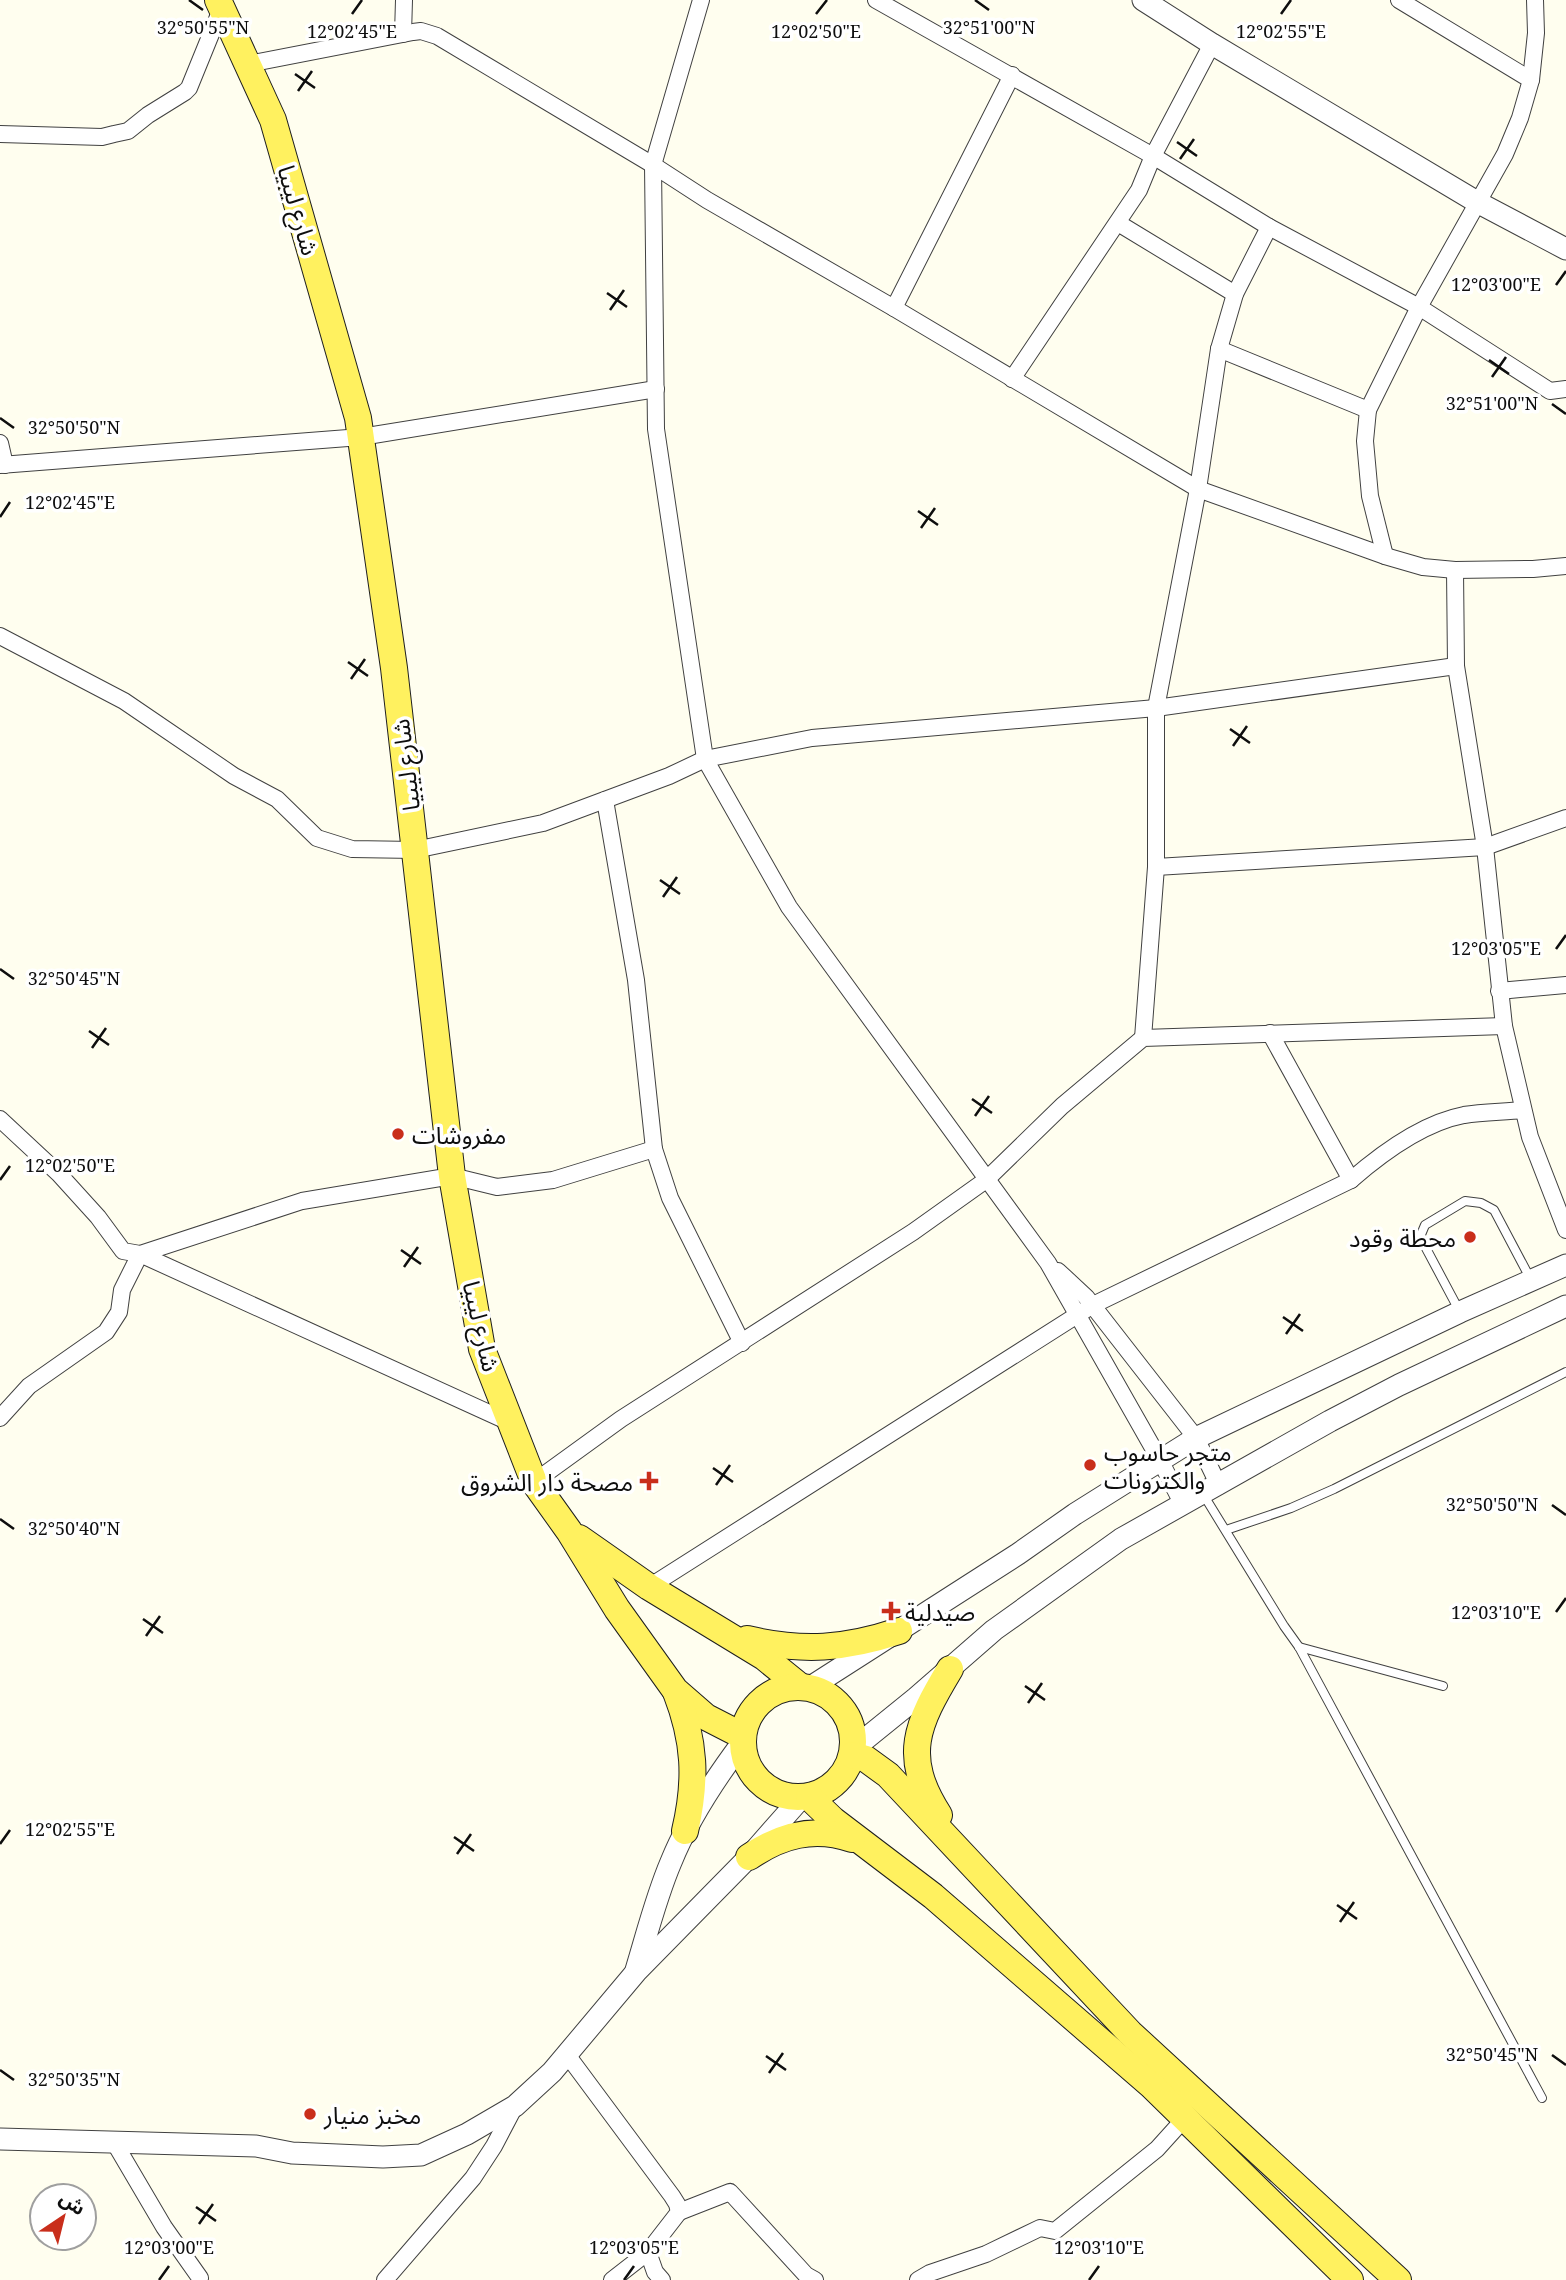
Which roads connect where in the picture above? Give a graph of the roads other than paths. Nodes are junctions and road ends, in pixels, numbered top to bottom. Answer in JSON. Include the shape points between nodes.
{"nodes":[{"id":1,"x":404,"y":0,"type":"edge"},
{"id":2,"x":701,"y":0,"type":"edge"},
{"id":3,"x":876,"y":0,"type":"edge"},
{"id":4,"x":1143,"y":0,"type":"edge"},
{"id":5,"x":1399,"y":0,"type":"edge"},
{"id":6,"x":1535,"y":0,"type":"edge"},
{"id":7,"x":220,"y":4,"type":"edge"},
{"id":8,"x":403,"y":34,"type":"junction"},
{"id":9,"x":1212,"y":44,"type":"junction"},
{"id":10,"x":248,"y":64,"type":"junction"},
{"id":11,"x":1012,"y":75,"type":"junction"},
{"id":12,"x":1531,"y":80,"type":"junction"},
{"id":13,"x":0,"y":134,"type":"edge"},
{"id":14,"x":1153,"y":156,"type":"junction"},
{"id":15,"x":653,"y":165,"type":"junction"},
{"id":16,"x":1477,"y":202,"type":"junction"},
{"id":17,"x":1118,"y":223,"type":"junction"},
{"id":18,"x":1269,"y":227,"type":"junction"},
{"id":19,"x":1566,"y":248,"type":"edge"},
{"id":20,"x":1235,"y":294,"type":"junction"},
{"id":21,"x":1419,"y":307,"type":"junction"},
{"id":22,"x":894,"y":308,"type":"junction"},
{"id":23,"x":1219,"y":349,"type":"junction"},
{"id":24,"x":1012,"y":379,"type":"junction"},
{"id":25,"x":656,"y":389,"type":"junction"},
{"id":26,"x":1566,"y":389,"type":"edge"},
{"id":27,"x":1367,"y":410,"type":"junction"},
{"id":28,"x":361,"y":437,"type":"junction"},
{"id":29,"x":0,"y":443,"type":"edge"},
{"id":30,"x":2,"y":465,"type":"edge"},
{"id":31,"x":1198,"y":489,"type":"junction"},
{"id":32,"x":1385,"y":556,"type":"junction"},
{"id":33,"x":1566,"y":566,"type":"edge"},
{"id":34,"x":1455,"y":570,"type":"junction"},
{"id":35,"x":0,"y":636,"type":"edge"},
{"id":36,"x":1456,"y":666,"type":"junction"},
{"id":37,"x":1156,"y":708,"type":"junction"},
{"id":38,"x":705,"y":759,"type":"junction"},
{"id":39,"x":605,"y":800,"type":"junction"},
{"id":40,"x":1566,"y":818,"type":"edge"},
{"id":41,"x":1485,"y":848,"type":"junction"},
{"id":42,"x":415,"y":850,"type":"junction"},
{"id":43,"x":1156,"y":867,"type":"junction"},
{"id":44,"x":1566,"y":985,"type":"edge"},
{"id":45,"x":1499,"y":991,"type":"junction"},
{"id":46,"x":1504,"y":1026,"type":"junction"},
{"id":47,"x":1270,"y":1033,"type":"junction"},
{"id":48,"x":1143,"y":1038,"type":"junction"},
{"id":49,"x":1523,"y":1110,"type":"junction"},
{"id":50,"x":0,"y":1119,"type":"edge"},
{"id":51,"x":654,"y":1149,"type":"junction"},
{"id":52,"x":452,"y":1176,"type":"junction"},
{"id":53,"x":986,"y":1180,"type":"junction"},
{"id":54,"x":1351,"y":1180,"type":"junction"},
{"id":55,"x":1566,"y":1230,"type":"edge"},
{"id":56,"x":141,"y":1254,"type":"junction"},
{"id":57,"x":1048,"y":1263,"type":"junction"},
{"id":58,"x":1566,"y":1265,"type":"edge"},
{"id":59,"x":1531,"y":1279,"type":"junction"},
{"id":60,"x":1093,"y":1306,"type":"junction"},
{"id":61,"x":1566,"y":1307,"type":"edge"},
{"id":62,"x":1460,"y":1312,"type":"junction"},
{"id":63,"x":1077,"y":1315,"type":"junction"},
{"id":64,"x":742,"y":1343,"type":"junction"},
{"id":65,"x":1566,"y":1372,"type":"edge"},
{"id":66,"x":0,"y":1418,"type":"edge"},
{"id":67,"x":510,"y":1423,"type":"junction"},
{"id":68,"x":1196,"y":1438,"type":"junction"},
{"id":69,"x":1161,"y":1462,"type":"junction"},
{"id":70,"x":534,"y":1482,"type":"junction"},
{"id":71,"x":1211,"y":1490,"type":"junction"},
{"id":72,"x":1183,"y":1506,"type":"junction"},
{"id":73,"x":1226,"y":1530,"type":"junction"},
{"id":74,"x":569,"y":1531,"type":"junction"},
{"id":75,"x":649,"y":1587,"type":"junction"},
{"id":76,"x":714,"y":1628,"type":"junction"},
{"id":77,"x":899,"y":1631,"type":"junction"},
{"id":78,"x":1299,"y":1647,"type":"junction"},
{"id":79,"x":950,"y":1669,"type":"junction"},
{"id":80,"x":1443,"y":1686,"type":"dead end"},
{"id":81,"x":805,"y":1687,"type":"junction"},
{"id":82,"x":675,"y":1690,"type":"junction"},
{"id":83,"x":742,"y":1740,"type":"junction"},
{"id":84,"x":853,"y":1752,"type":"junction"},
{"id":85,"x":805,"y":1797,"type":"junction"},
{"id":86,"x":685,"y":1831,"type":"junction"},
{"id":87,"x":869,"y":1847,"type":"junction"},
{"id":88,"x":964,"y":1854,"type":"junction"},
{"id":89,"x":749,"y":1857,"type":"junction"},
{"id":90,"x":636,"y":1972,"type":"junction"},
{"id":91,"x":568,"y":2056,"type":"junction"},
{"id":92,"x":1542,"y":2098,"type":"dead end"},
{"id":93,"x":515,"y":2106,"type":"junction"},
{"id":94,"x":1185,"y":2118,"type":"junction"},
{"id":95,"x":0,"y":2139,"type":"edge"},
{"id":96,"x":114,"y":2142,"type":"junction"},
{"id":97,"x":679,"y":2212,"type":"junction"},
{"id":98,"x":648,"y":2252,"type":"junction"},
{"id":99,"x":1355,"y":2271,"type":"edge"},
{"id":100,"x":200,"y":2278,"type":"dead end"},
{"id":101,"x":385,"y":2280,"type":"edge"},
{"id":102,"x":612,"y":2280,"type":"edge"},
{"id":103,"x":662,"y":2280,"type":"edge"},
{"id":104,"x":815,"y":2280,"type":"edge"},
{"id":105,"x":918,"y":2280,"type":"edge"},
{"id":106,"x":1398,"y":2280,"type":"edge"}],
"edges":[{"from":1,"to":8,"type":"street"},
{"from":2,"to":15,"type":"street"},
{"from":3,"to":11,"type":"street"},
{"from":4,"to":9,"type":"street"},
{"from":5,"to":12,"type":"street"},
{"from":6,"to":12,"type":"street"},
{"from":7,"to":10,"type":"main road","name":"شارع ليبيا"},
{"from":7,"to":13,"type":"street","via":[[189,88],[128,131],[102,136]]},
{"from":8,"to":10,"type":"street"},
{"from":8,"to":15,"type":"street","via":[[421,31],[436,36]]},
{"from":9,"to":14,"type":"street"},
{"from":9,"to":16,"type":"street"},
{"from":10,"to":28,"type":"main road","name":"شارع ليبيا","via":[[273,120]]},
{"from":11,"to":14,"type":"street"},
{"from":11,"to":22,"type":"street"},
{"from":12,"to":16,"type":"street","via":[[1505,154]]},
{"from":14,"to":17,"type":"street"},
{"from":14,"to":18,"type":"street"},
{"from":15,"to":22,"type":"street"},
{"from":15,"to":25,"type":"street"},
{"from":16,"to":19,"type":"street"},
{"from":16,"to":21,"type":"street"},
{"from":17,"to":20,"type":"street"},
{"from":17,"to":24,"type":"street"},
{"from":18,"to":20,"type":"street"},
{"from":18,"to":21,"type":"street"},
{"from":20,"to":23,"type":"street"},
{"from":21,"to":26,"type":"street","via":[[1550,391]]},
{"from":21,"to":27,"type":"street"},
{"from":22,"to":24,"type":"street"},
{"from":23,"to":27,"type":"street"},
{"from":23,"to":31,"type":"street"},
{"from":24,"to":31,"type":"street"},
{"from":25,"to":28,"type":"street"},
{"from":25,"to":38,"type":"street","via":[[656,429]]},
{"from":27,"to":32,"type":"street","via":[[1370,496]]},
{"from":28,"to":30,"type":"street"},
{"from":28,"to":42,"type":"main road","name":"شارع ليبيا"},
{"from":29,"to":30,"type":"street"},
{"from":31,"to":32,"type":"street"},
{"from":31,"to":37,"type":"street"},
{"from":32,"to":34,"type":"street"},
{"from":33,"to":34,"type":"street"},
{"from":34,"to":36,"type":"street"},
{"from":35,"to":42,"type":"street","via":[[124,701],[234,776],[277,799],[317,838],[352,849]]},
{"from":36,"to":37,"type":"street"},
{"from":36,"to":41,"type":"street"},
{"from":37,"to":38,"type":"street","via":[[812,738]]},
{"from":37,"to":43,"type":"street"},
{"from":38,"to":39,"type":"street"},
{"from":38,"to":53,"type":"street","via":[[789,907]]},
{"from":39,"to":42,"type":"street","via":[[543,822]]},
{"from":39,"to":51,"type":"street","via":[[636,980]]},
{"from":40,"to":41,"type":"street"},
{"from":41,"to":43,"type":"street"},
{"from":41,"to":45,"type":"street"},
{"from":42,"to":52,"type":"main road","name":"شارع ليبيا"},
{"from":43,"to":48,"type":"street"},
{"from":44,"to":45,"type":"street"},
{"from":45,"to":46,"type":"street"},
{"from":46,"to":47,"type":"street"},
{"from":46,"to":49,"type":"street"},
{"from":47,"to":48,"type":"street"},
{"from":47,"to":54,"type":"street"},
{"from":48,"to":53,"type":"street","via":[[1062,1106]]},
{"from":49,"to":54,"type":"street","via":[[1463,1115],[1438,1123]]},
{"from":49,"to":55,"type":"street"},
{"from":50,"to":56,"type":"street","via":[[60,1174],[123,1251]]},
{"from":51,"to":52,"type":"street","via":[[553,1180],[497,1187]]},
{"from":51,"to":64,"type":"street","via":[[670,1198]]},
{"from":52,"to":56,"type":"street","via":[[302,1201]]},
{"from":52,"to":67,"type":"main road","name":"شارع ليبيا","via":[[482,1349]]},
{"from":53,"to":57,"type":"street"},
{"from":53,"to":64,"type":"street"},
{"from":54,"to":60,"type":"street"},
{"from":56,"to":66,"type":"street","via":[[122,1290],[119,1312],[106,1332],[29,1386]]},
{"from":56,"to":67,"type":"street"},
{"from":57,"to":60,"type":"street"},
{"from":57,"to":63,"type":"street"},
{"from":58,"to":59,"type":"street"},
{"from":59,"to":62,"type":"street"},
{"from":59,"to":62,"type":"lane","via":[[1494,1210],[1465,1201],[1425,1225],[1420,1237]]},
{"from":60,"to":63,"type":"street"},
{"from":60,"to":68,"type":"street"},
{"from":61,"to":71,"type":"street","via":[[1399,1385]]},
{"from":62,"to":68,"type":"street"},
{"from":63,"to":69,"type":"street"},
{"from":63,"to":75,"type":"street"},
{"from":64,"to":70,"type":"street","via":[[621,1419]]},
{"from":65,"to":73,"type":"lane","via":[[1334,1489]]},
{"from":67,"to":70,"type":"main road","name":"شارع ليبيا"},
{"from":68,"to":69,"type":"street"},
{"from":68,"to":71,"type":"street"},
{"from":69,"to":72,"type":"street"},
{"from":69,"to":77,"type":"street"},
{"from":70,"to":74,"type":"main road","name":"شارع ليبيا"},
{"from":71,"to":72,"type":"street"},
{"from":71,"to":73,"type":"lane"},
{"from":72,"to":79,"type":"street","via":[[1121,1539],[1050,1588]]},
{"from":73,"to":78,"type":"lane"},
{"from":74,"to":75,"type":"main road"},
{"from":74,"to":82,"type":"main road","name":"شارع ليبيا"},
{"from":75,"to":76,"type":"main road"},
{"from":76,"to":77,"type":"main road","via":[[744,1639],[806,1648],[848,1645]]},
{"from":76,"to":81,"type":"main road"},
{"from":77,"to":81,"type":"street"},
{"from":78,"to":80,"type":"lane"},
{"from":78,"to":92,"type":"lane"},
{"from":79,"to":84,"type":"street"},
{"from":79,"to":88,"type":"main road","via":[[921,1725],[917,1765],[934,1808]]},
{"from":81,"to":83,"type":"main road","via":[[767,1696],[750,1714]]},
{"from":81,"to":84,"type":"main road","via":[[831,1697],[846,1715]]},
{"from":82,"to":83,"type":"main road"},
{"from":82,"to":86,"type":"main road","via":[[692,1745],[692,1803]]},
{"from":83,"to":85,"type":"main road","via":[[748,1768],[765,1787],[788,1797]]},
{"from":83,"to":86,"type":"street"},
{"from":84,"to":85,"type":"main road","via":[[837,1782]]},
{"from":84,"to":88,"type":"main road","via":[[878,1766]]},
{"from":85,"to":87,"type":"main road"},
{"from":85,"to":89,"type":"street"},
{"from":86,"to":90,"type":"street","via":[[664,1880]]},
{"from":87,"to":89,"type":"main road","via":[[850,1838],[807,1832],[776,1841]]},
{"from":87,"to":94,"type":"main road","via":[[933,1896]]},
{"from":88,"to":99,"type":"main road"},
{"from":89,"to":90,"type":"street"},
{"from":90,"to":91,"type":"street"},
{"from":91,"to":93,"type":"street"},
{"from":91,"to":97,"type":"street","via":[[672,2196]]},
{"from":93,"to":96,"type":"street","via":[[421,2155],[350,2156]]},
{"from":93,"to":101,"type":"street","via":[[473,2178]]},
{"from":94,"to":99,"type":"main road"},
{"from":94,"to":105,"type":"street","via":[[1157,2149],[1055,2231],[1040,2228]]},
{"from":95,"to":96,"type":"street"},
{"from":96,"to":100,"type":"street"},
{"from":97,"to":98,"type":"street"},
{"from":97,"to":104,"type":"street","via":[[730,2192]]},
{"from":98,"to":102,"type":"street"},
{"from":98,"to":103,"type":"street","via":[[654,2272]]},
{"from":99,"to":106,"type":"main road"}]}
